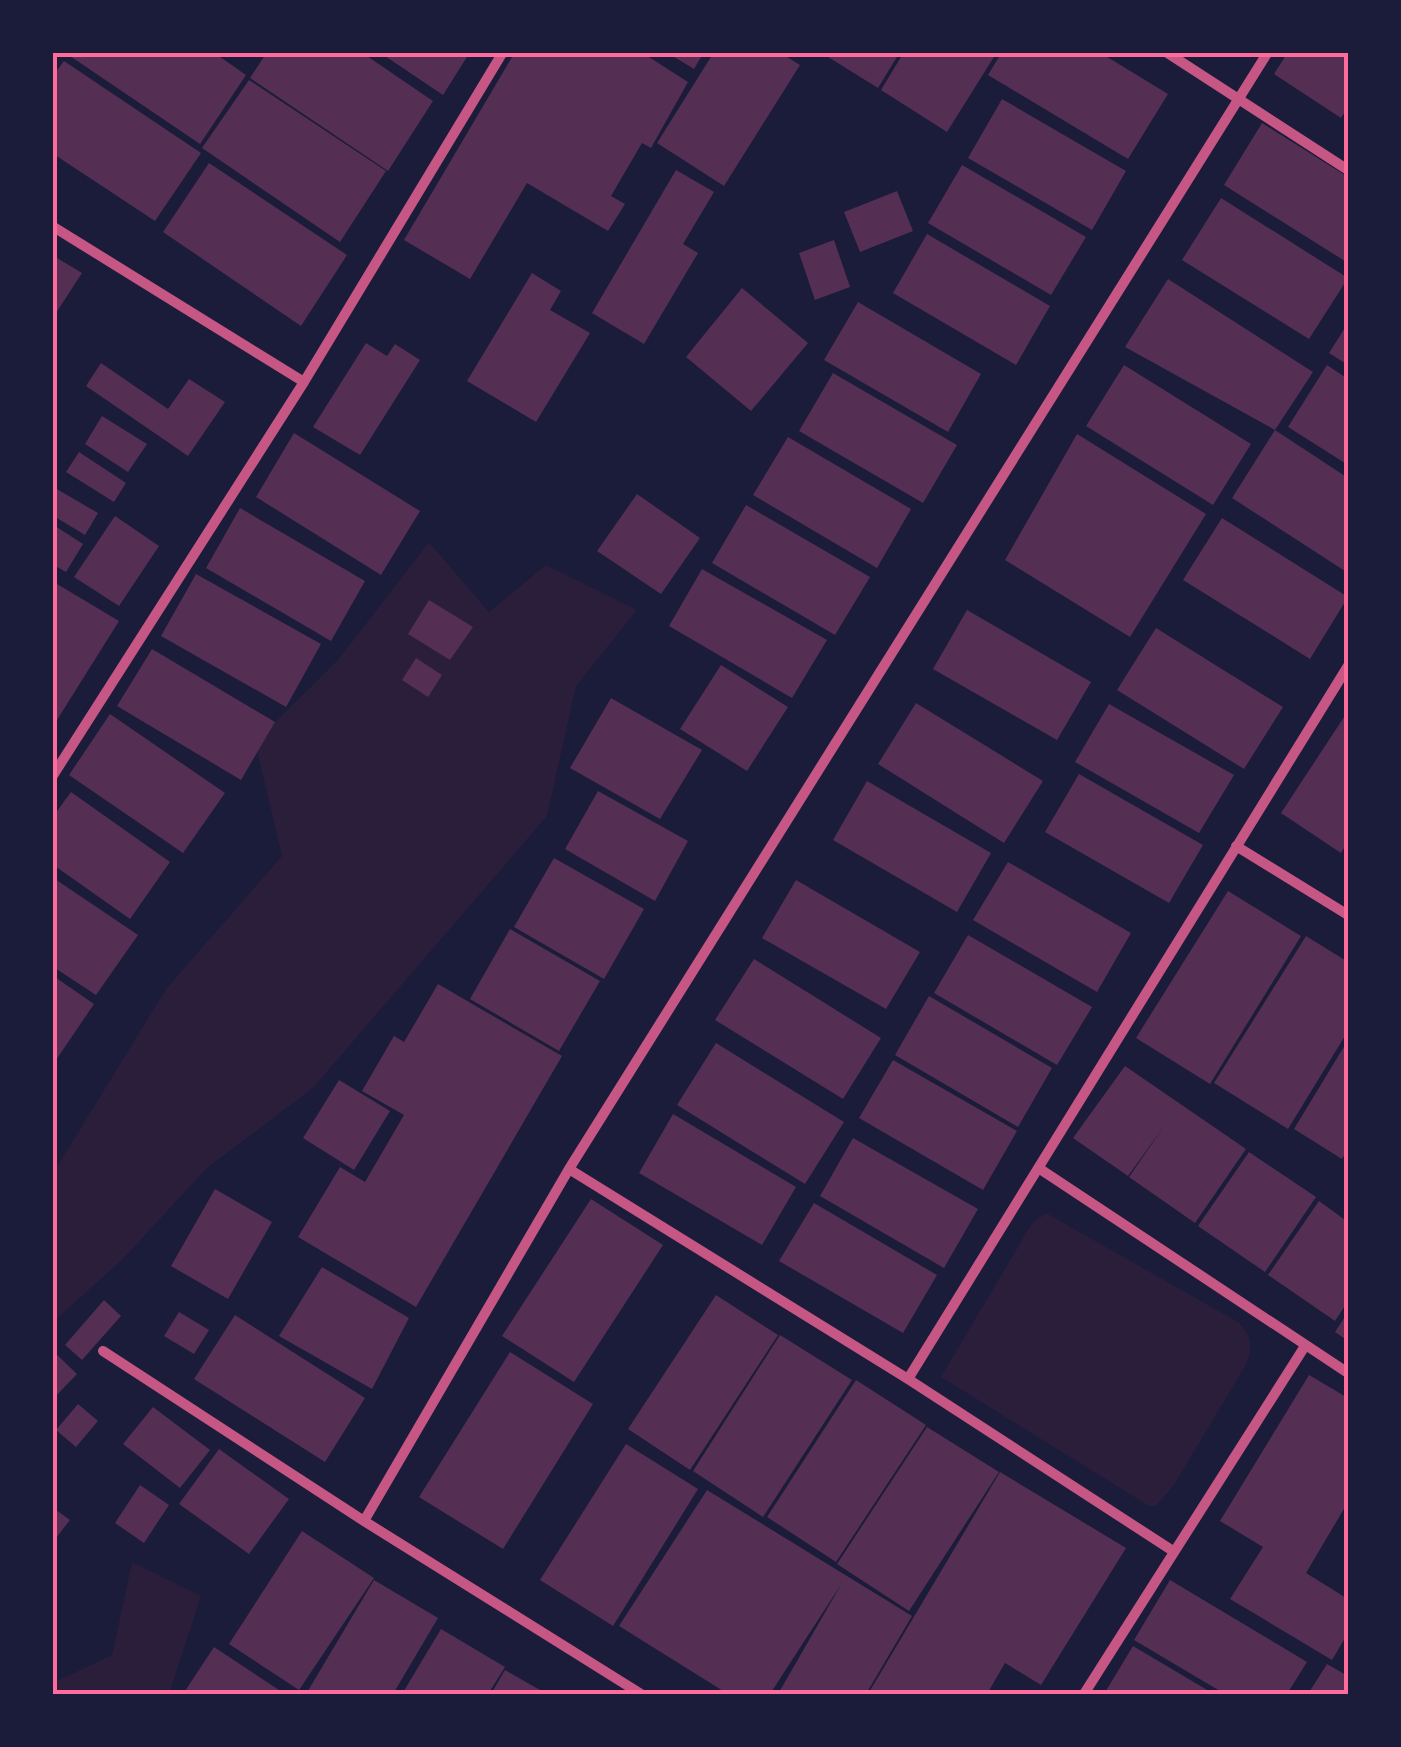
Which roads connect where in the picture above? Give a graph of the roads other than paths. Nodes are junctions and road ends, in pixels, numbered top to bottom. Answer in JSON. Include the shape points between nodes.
{"nodes":[{"id":1,"x":504,"y":52,"type":"edge"},
{"id":2,"x":1166,"y":52,"type":"edge"},
{"id":3,"x":1268,"y":52,"type":"edge"},
{"id":4,"x":1239,"y":100,"type":"junction"},
{"id":5,"x":1348,"y":170,"type":"edge"},
{"id":6,"x":52,"y":226,"type":"edge"},
{"id":7,"x":304,"y":382,"type":"junction"},
{"id":8,"x":1348,"y":666,"type":"edge"},
{"id":9,"x":52,"y":777,"type":"edge"},
{"id":10,"x":1236,"y":846,"type":"junction"},
{"id":11,"x":1348,"y":914,"type":"edge"},
{"id":12,"x":570,"y":1168,"type":"junction"},
{"id":13,"x":1040,"y":1169,"type":"junction"},
{"id":14,"x":1305,"y":1346,"type":"junction"},
{"id":15,"x":103,"y":1351,"type":"dead end"},
{"id":16,"x":1348,"y":1372,"type":"edge"},
{"id":17,"x":908,"y":1379,"type":"junction"},
{"id":18,"x":364,"y":1521,"type":"junction"},
{"id":19,"x":1172,"y":1551,"type":"junction"},
{"id":20,"x":641,"y":1694,"type":"edge"},
{"id":21,"x":1084,"y":1694,"type":"edge"}],
"edges":[{"from":1,"to":7,"type":"street"},
{"from":2,"to":4,"type":"street"},
{"from":3,"to":4,"type":"street"},
{"from":4,"to":5,"type":"street"},
{"from":4,"to":12,"type":"street"},
{"from":6,"to":7,"type":"street"},
{"from":7,"to":9,"type":"street"},
{"from":8,"to":10,"type":"street"},
{"from":10,"to":11,"type":"street"},
{"from":10,"to":13,"type":"street"},
{"from":12,"to":17,"type":"street"},
{"from":12,"to":18,"type":"street"},
{"from":13,"to":14,"type":"street"},
{"from":13,"to":17,"type":"street"},
{"from":14,"to":16,"type":"street"},
{"from":14,"to":19,"type":"street"},
{"from":15,"to":18,"type":"street"},
{"from":17,"to":19,"type":"street"},
{"from":18,"to":20,"type":"street"},
{"from":19,"to":21,"type":"street"}]}
